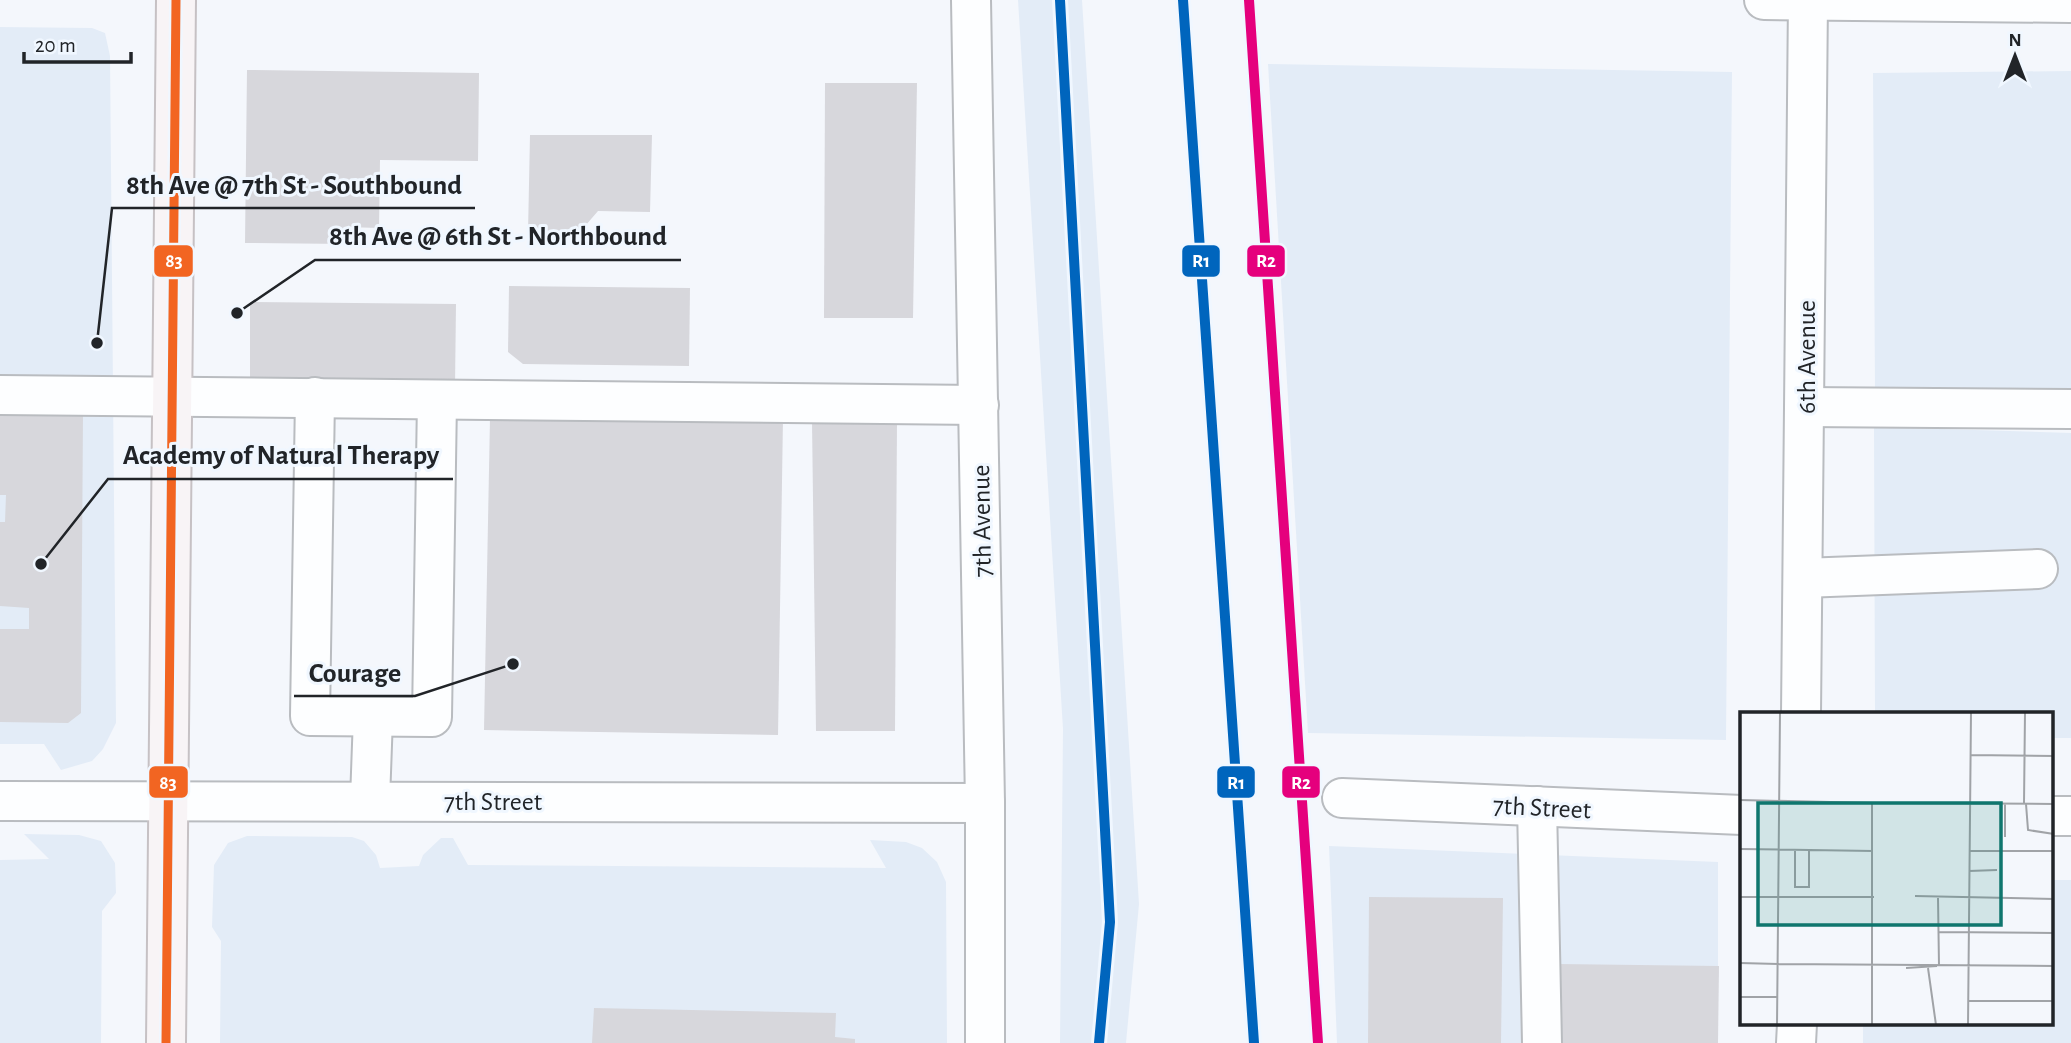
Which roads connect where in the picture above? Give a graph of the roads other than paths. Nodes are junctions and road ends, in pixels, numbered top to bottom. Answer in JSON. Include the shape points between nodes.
{"nodes":[{"id":1,"x":176,"y":0,"type":"edge"},
{"id":2,"x":971,"y":0,"type":"edge"},
{"id":3,"x":1765,"y":0,"type":"edge"},
{"id":4,"x":1808,"y":0,"type":"edge"},
{"id":5,"x":2071,"y":3,"type":"edge"},
{"id":6,"x":0,"y":395,"type":"edge"},
{"id":7,"x":172,"y":395,"type":"junction"},
{"id":8,"x":315,"y":397,"type":"junction"},
{"id":9,"x":437,"y":400,"type":"junction"},
{"id":10,"x":979,"y":405,"type":"junction"},
{"id":11,"x":1805,"y":407,"type":"junction"},
{"id":12,"x":2071,"y":409,"type":"edge"},
{"id":13,"x":2038,"y":569,"type":"dead end"},
{"id":14,"x":1803,"y":578,"type":"junction"},
{"id":15,"x":1801,"y":712,"type":"edge"},
{"id":16,"x":373,"y":717,"type":"junction"},
{"id":17,"x":1342,"y":797,"type":"dead end"},
{"id":18,"x":370,"y":800,"type":"junction"},
{"id":19,"x":0,"y":801,"type":"edge"},
{"id":20,"x":167,"y":801,"type":"junction"},
{"id":21,"x":985,"y":803,"type":"junction"},
{"id":22,"x":1538,"y":806,"type":"junction"},
{"id":23,"x":1740,"y":815,"type":"edge"},
{"id":24,"x":166,"y":1043,"type":"edge"},
{"id":25,"x":985,"y":1043,"type":"edge"},
{"id":26,"x":1542,"y":1043,"type":"edge"}],
"edges":[{"from":1,"to":7,"type":"main road"},
{"from":2,"to":10,"type":"street","name":"7th Avenue"},
{"from":3,"to":4,"type":"street"},
{"from":4,"to":5,"type":"street"},
{"from":4,"to":11,"type":"street","name":"6th Avenue"},
{"from":6,"to":7,"type":"street"},
{"from":7,"to":8,"type":"street"},
{"from":7,"to":20,"type":"main road"},
{"from":8,"to":9,"type":"street"},
{"from":8,"to":16,"type":"street","via":[[310,716]]},
{"from":9,"to":10,"type":"street"},
{"from":9,"to":16,"type":"street","via":[[432,717]]},
{"from":10,"to":21,"type":"street","name":"7th Avenue"},
{"from":11,"to":12,"type":"street"},
{"from":11,"to":14,"type":"street","name":"6th Avenue"},
{"from":13,"to":14,"type":"street"},
{"from":14,"to":15,"type":"street","name":"6th Avenue"},
{"from":16,"to":18,"type":"street"},
{"from":17,"to":22,"type":"street","name":"7th Street"},
{"from":18,"to":20,"type":"street","name":"7th Street"},
{"from":18,"to":21,"type":"street","name":"7th Street"},
{"from":19,"to":20,"type":"street","name":"7th Street"},
{"from":20,"to":24,"type":"main road"},
{"from":21,"to":25,"type":"street","name":"7th Avenue"},
{"from":22,"to":23,"type":"street","name":"7th Street"},
{"from":22,"to":26,"type":"street"}]}
